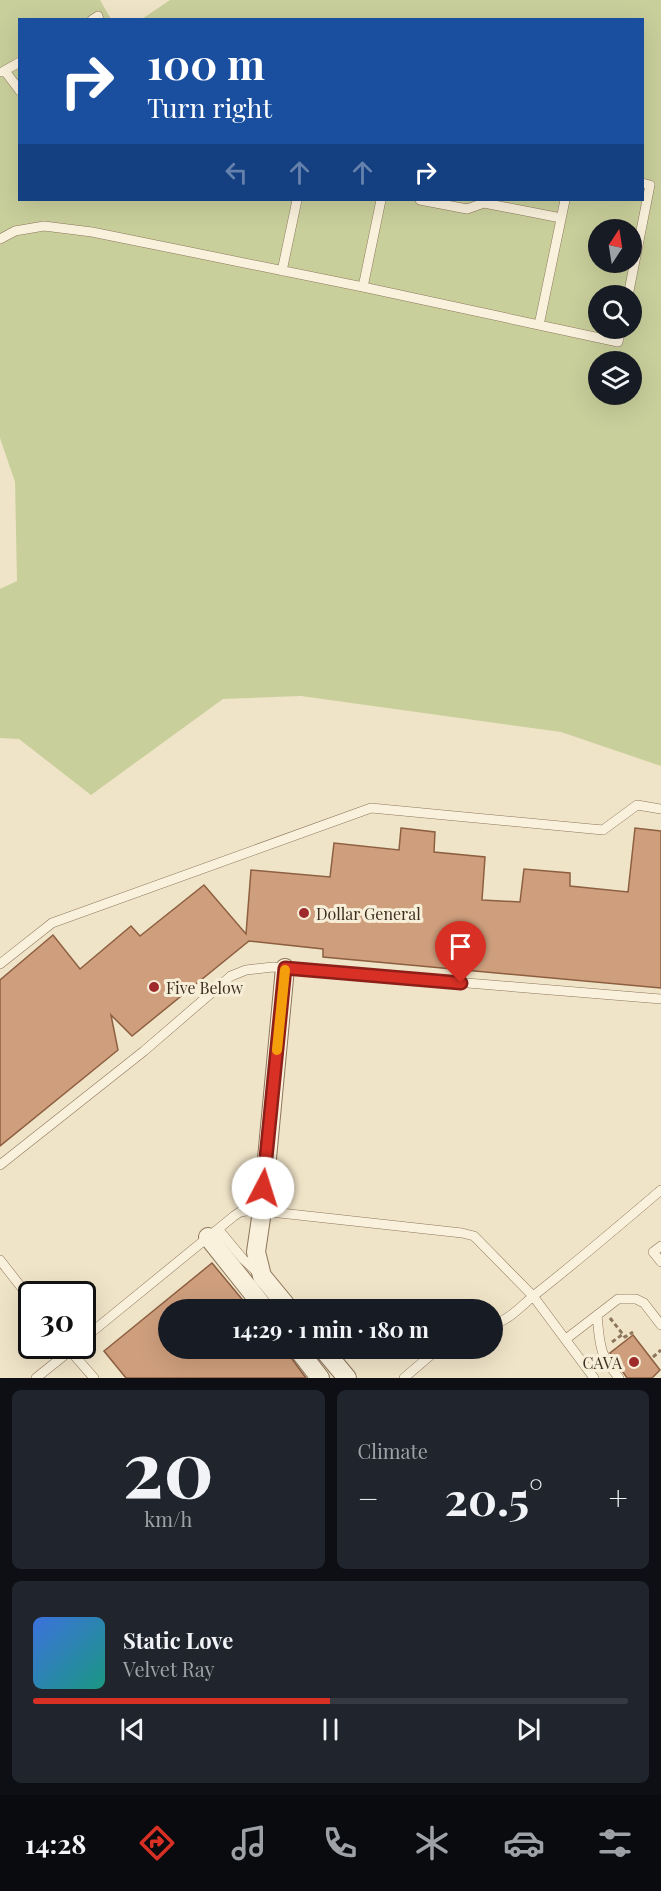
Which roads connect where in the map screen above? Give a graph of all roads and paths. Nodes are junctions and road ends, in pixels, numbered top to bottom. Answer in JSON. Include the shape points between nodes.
{"nodes":[{"id":1,"x":18,"y":63,"type":"edge"},
{"id":2,"x":3,"y":72,"type":"edge"},
{"id":3,"x":18,"y":89,"type":"edge"},
{"id":4,"x":644,"y":184,"type":"edge"},
{"id":5,"x":297,"y":201,"type":"edge"},
{"id":6,"x":381,"y":201,"type":"edge"},
{"id":7,"x":425,"y":201,"type":"edge"},
{"id":8,"x":565,"y":201,"type":"edge"},
{"id":9,"x":561,"y":218,"type":"junction"},
{"id":10,"x":0,"y":239,"type":"edge"},
{"id":11,"x":282,"y":271,"type":"junction"},
{"id":12,"x":629,"y":285,"type":"edge"},
{"id":13,"x":363,"y":287,"type":"junction"},
{"id":14,"x":539,"y":325,"type":"junction"},
{"id":15,"x":588,"y":336,"type":"edge"},
{"id":16,"x":604,"y":339,"type":"edge"},
{"id":17,"x":619,"y":339,"type":"edge"},
{"id":18,"x":661,"y":809,"type":"edge"},
{"id":19,"x":0,"y":964,"type":"edge"},
{"id":20,"x":285,"y":968,"type":"junction"},
{"id":21,"x":661,"y":999,"type":"edge"},
{"id":22,"x":0,"y":1166,"type":"edge"},
{"id":23,"x":661,"y":1190,"type":"edge"},
{"id":24,"x":262,"y":1211,"type":"junction"},
{"id":25,"x":213,"y":1233,"type":"junction"},
{"id":26,"x":661,"y":1245,"type":"edge"},
{"id":27,"x":0,"y":1260,"type":"edge"},
{"id":28,"x":661,"y":1262,"type":"edge"},
{"id":29,"x":262,"y":1276,"type":"junction"},
{"id":30,"x":18,"y":1283,"type":"edge"},
{"id":31,"x":533,"y":1296,"type":"junction"},
{"id":32,"x":258,"y":1299,"type":"edge"},
{"id":33,"x":281,"y":1299,"type":"edge"},
{"id":34,"x":600,"y":1313,"type":"junction"},
{"id":35,"x":503,"y":1320,"type":"edge"},
{"id":36,"x":661,"y":1325,"type":"edge"},
{"id":37,"x":96,"y":1329,"type":"edge"},
{"id":38,"x":633,"y":1332,"type":"dead end"},
{"id":39,"x":566,"y":1339,"type":"junction"},
{"id":40,"x":661,"y":1350,"type":"edge"},
{"id":41,"x":653,"y":1357,"type":"dead end"},
{"id":42,"x":57,"y":1359,"type":"edge"},
{"id":43,"x":80,"y":1359,"type":"edge"},
{"id":44,"x":305,"y":1359,"type":"edge"},
{"id":45,"x":331,"y":1359,"type":"edge"},
{"id":46,"x":426,"y":1359,"type":"edge"},
{"id":47,"x":36,"y":1378,"type":"edge"},
{"id":48,"x":94,"y":1378,"type":"edge"},
{"id":49,"x":320,"y":1378,"type":"edge"},
{"id":50,"x":347,"y":1378,"type":"edge"},
{"id":51,"x":404,"y":1378,"type":"edge"},
{"id":52,"x":594,"y":1378,"type":"edge"},
{"id":53,"x":619,"y":1378,"type":"edge"}],
"edges":[{"from":1,"to":2,"type":"lane"},
{"from":2,"to":3,"type":"lane"},
{"from":4,"to":12,"type":"lane","via":[[650,185]]},
{"from":5,"to":11,"type":"lane"},
{"from":6,"to":13,"type":"lane"},
{"from":7,"to":9,"type":"lane","via":[[467,209],[484,203]]},
{"from":8,"to":9,"type":"lane"},
{"from":9,"to":14,"type":"lane"},
{"from":10,"to":11,"type":"lane","via":[[15,231],[44,226]]},
{"from":11,"to":13,"type":"lane"},
{"from":13,"to":14,"type":"lane"},
{"from":14,"to":15,"type":"lane"},
{"from":16,"to":17,"type":"lane"},
{"from":18,"to":19,"type":"lane","via":[[638,805],[603,830],[371,808],[52,922]]},
{"from":20,"to":21,"type":"lane"},
{"from":20,"to":22,"type":"lane","via":[[246,970],[231,976]]},
{"from":20,"to":24,"type":"street"},
{"from":23,"to":31,"type":"lane"},
{"from":24,"to":25,"type":"lane","via":[[240,1212]]},
{"from":24,"to":29,"type":"street","via":[[256,1252]]},
{"from":24,"to":31,"type":"lane","via":[[467,1233]]},
{"from":25,"to":29,"type":"lane"},
{"from":25,"to":32,"type":"street"},
{"from":25,"to":37,"type":"lane"},
{"from":26,"to":28,"type":"lane","via":[[653,1252]]},
{"from":27,"to":30,"type":"lane"},
{"from":29,"to":33,"type":"street"},
{"from":31,"to":35,"type":"lane"},
{"from":31,"to":39,"type":"lane"},
{"from":34,"to":36,"type":"lane","via":[[618,1299],[636,1299]]},
{"from":34,"to":38,"type":"path","via":[[625,1337]]},
{"from":34,"to":39,"type":"lane"},
{"from":34,"to":53,"type":"lane","via":[[600,1346],[606,1363]]},
{"from":39,"to":52,"type":"lane"},
{"from":40,"to":41,"type":"path"},
{"from":42,"to":47,"type":"lane"},
{"from":43,"to":48,"type":"lane"},
{"from":44,"to":49,"type":"street"},
{"from":45,"to":50,"type":"street"},
{"from":46,"to":51,"type":"lane"}]}
